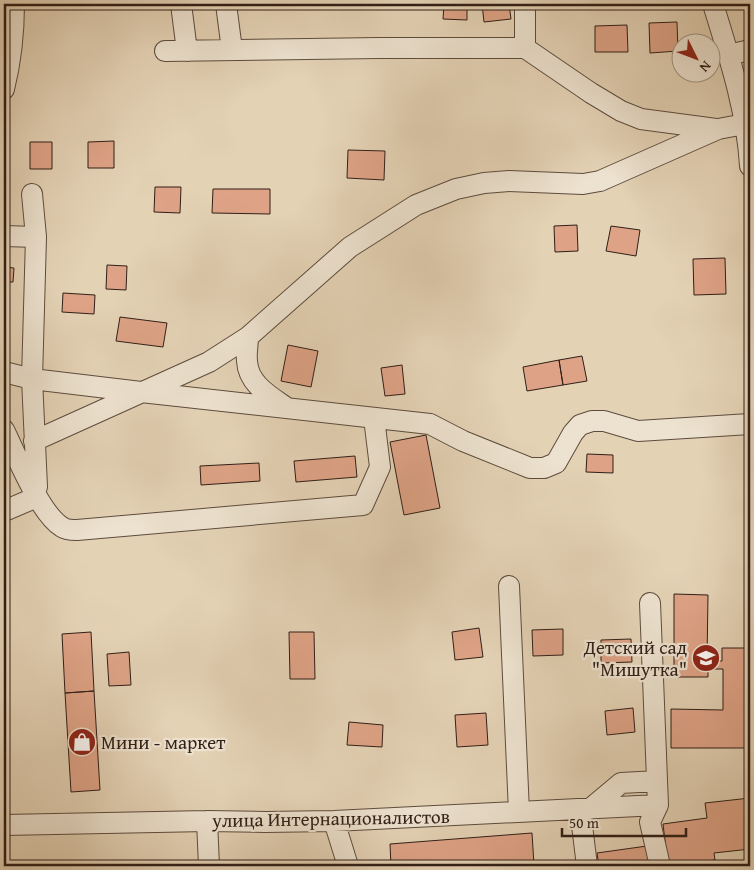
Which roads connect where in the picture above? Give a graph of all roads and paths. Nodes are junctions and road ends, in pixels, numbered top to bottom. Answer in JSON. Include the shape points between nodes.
{"nodes":[{"id":1,"x":14,"y":4,"type":"edge"},
{"id":2,"x":181,"y":4,"type":"edge"},
{"id":3,"x":226,"y":4,"type":"edge"},
{"id":4,"x":525,"y":4,"type":"edge"},
{"id":5,"x":713,"y":4,"type":"edge"},
{"id":6,"x":525,"y":48,"type":"junction"},
{"id":7,"x":187,"y":50,"type":"junction"},
{"id":8,"x":232,"y":50,"type":"junction"},
{"id":9,"x":750,"y":50,"type":"edge"},
{"id":10,"x":165,"y":51,"type":"dead end"},
{"id":11,"x":728,"y":54,"type":"junction"},
{"id":12,"x":4,"y":89,"type":"edge"},
{"id":13,"x":745,"y":124,"type":"junction"},
{"id":14,"x":718,"y":130,"type":"junction"},
{"id":15,"x":750,"y":166,"type":"edge"},
{"id":16,"x":32,"y":194,"type":"dead end"},
{"id":17,"x":4,"y":236,"type":"edge"},
{"id":18,"x":36,"y":237,"type":"junction"},
{"id":19,"x":248,"y":337,"type":"junction"},
{"id":20,"x":4,"y":372,"type":"edge"},
{"id":21,"x":32,"y":379,"type":"junction"},
{"id":22,"x":141,"y":392,"type":"junction"},
{"id":23,"x":288,"y":409,"type":"junction"},
{"id":24,"x":374,"y":418,"type":"junction"},
{"id":25,"x":750,"y":424,"type":"edge"},
{"id":26,"x":4,"y":430,"type":"edge"},
{"id":27,"x":34,"y":441,"type":"junction"},
{"id":28,"x":37,"y":497,"type":"junction"},
{"id":29,"x":4,"y":511,"type":"edge"},
{"id":30,"x":509,"y":586,"type":"dead end"},
{"id":31,"x":650,"y":603,"type":"dead end"},
{"id":32,"x":657,"y":781,"type":"junction"},
{"id":33,"x":658,"y":806,"type":"junction"},
{"id":34,"x":585,"y":809,"type":"junction"},
{"id":35,"x":518,"y":812,"type":"junction"},
{"id":36,"x":207,"y":820,"type":"junction"},
{"id":37,"x":334,"y":821,"type":"junction"},
{"id":38,"x":4,"y":825,"type":"edge"},
{"id":39,"x":209,"y":866,"type":"edge"},
{"id":40,"x":348,"y":866,"type":"edge"},
{"id":41,"x":587,"y":866,"type":"edge"},
{"id":42,"x":660,"y":866,"type":"edge"}],
"edges":[{"from":1,"to":12,"type":"street","via":[[14,36]]},
{"from":2,"to":7,"type":"street"},
{"from":3,"to":8,"type":"street"},
{"from":4,"to":6,"type":"street"},
{"from":5,"to":11,"type":"street"},
{"from":6,"to":8,"type":"street"},
{"from":6,"to":14,"type":"street","via":[[621,111],[641,119]]},
{"from":7,"to":8,"type":"street"},
{"from":7,"to":10,"type":"street"},
{"from":9,"to":11,"type":"street"},
{"from":11,"to":13,"type":"street"},
{"from":13,"to":14,"type":"street"},
{"from":13,"to":15,"type":"street"},
{"from":14,"to":19,"type":"street","via":[[600,181],[583,184],[508,180],[484,183],[456,189],[416,205],[350,247]]},
{"from":16,"to":18,"type":"street"},
{"from":17,"to":18,"type":"street"},
{"from":18,"to":21,"type":"street"},
{"from":19,"to":22,"type":"street","via":[[208,362]]},
{"from":19,"to":23,"type":"street","via":[[246,363],[250,375],[261,390]]},
{"from":20,"to":21,"type":"street"},
{"from":21,"to":22,"type":"street"},
{"from":21,"to":27,"type":"street"},
{"from":22,"to":23,"type":"street"},
{"from":22,"to":27,"type":"street"},
{"from":23,"to":24,"type":"street"},
{"from":24,"to":25,"type":"street","via":[[430,424],[530,468],[544,468],[556,463],[573,433],[580,425],[592,421],[638,430]]},
{"from":24,"to":28,"type":"street","via":[[380,467],[363,506],[77,530],[63,528],[52,520]]},
{"from":26,"to":28,"type":"street"},
{"from":27,"to":28,"type":"street"},
{"from":28,"to":29,"type":"street"},
{"from":30,"to":35,"type":"street"},
{"from":31,"to":32,"type":"street"},
{"from":32,"to":33,"type":"street"},
{"from":32,"to":34,"type":"street","via":[[620,783]]},
{"from":33,"to":34,"type":"street","name":"улица Интернационалистов"},
{"from":33,"to":42,"type":"street","via":[[650,822]]},
{"from":34,"to":35,"type":"street","name":"улица Интернационалистов"},
{"from":34,"to":41,"type":"street"},
{"from":35,"to":37,"type":"street","name":"улица Интернационалистов"},
{"from":36,"to":37,"type":"street","name":"улица Интернационалистов"},
{"from":36,"to":38,"type":"street","name":"улица Интернационалистов"},
{"from":36,"to":39,"type":"street"},
{"from":37,"to":40,"type":"street"}]}
